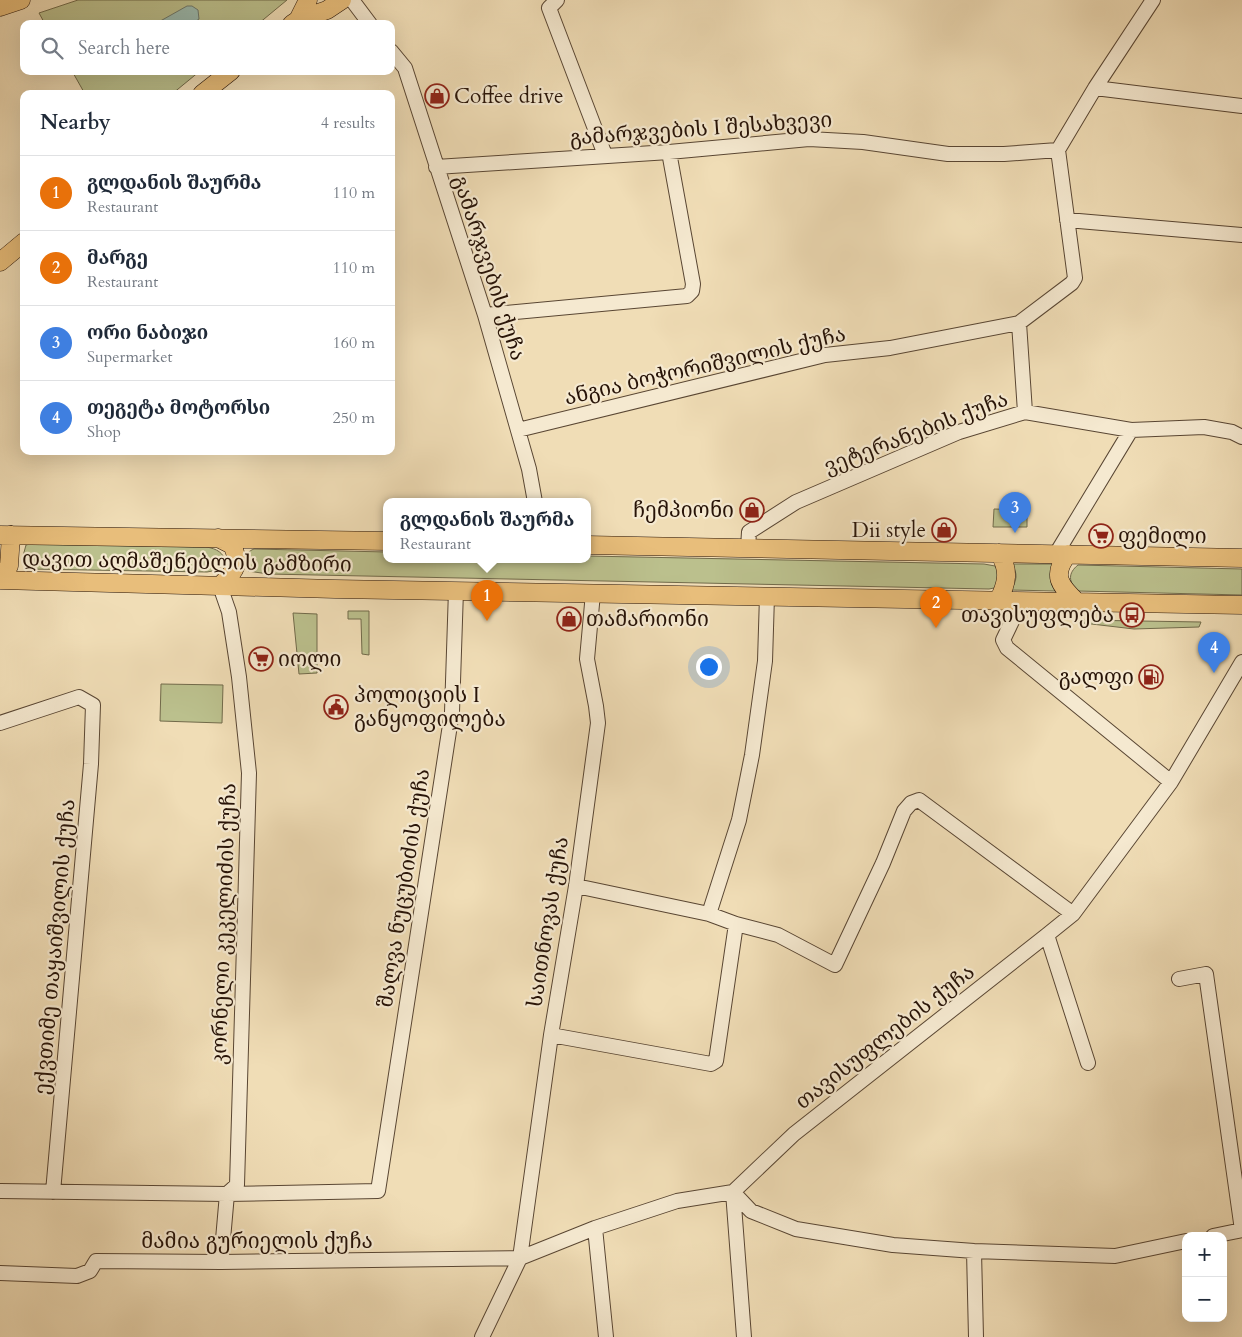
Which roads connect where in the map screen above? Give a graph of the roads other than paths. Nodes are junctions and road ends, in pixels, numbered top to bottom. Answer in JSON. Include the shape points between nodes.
{"nodes":[{"id":1,"x":21,"y":0,"type":"edge"},
{"id":2,"x":308,"y":0,"type":"edge"},
{"id":3,"x":342,"y":0,"type":"edge"},
{"id":4,"x":352,"y":0,"type":"edge"},
{"id":5,"x":1153,"y":0,"type":"edge"},
{"id":6,"x":553,"y":4,"type":"edge"},
{"id":7,"x":0,"y":7,"type":"edge"},
{"id":8,"x":296,"y":20,"type":"edge"},
{"id":9,"x":300,"y":20,"type":"edge"},
{"id":10,"x":367,"y":20,"type":"edge"},
{"id":11,"x":395,"y":56,"type":"edge"},
{"id":12,"x":226,"y":75,"type":"edge"},
{"id":13,"x":1095,"y":88,"type":"junction"},
{"id":14,"x":207,"y":90,"type":"edge"},
{"id":15,"x":1242,"y":106,"type":"edge"},
{"id":16,"x":1058,"y":150,"type":"junction"},
{"id":17,"x":669,"y":152,"type":"junction"},
{"id":18,"x":605,"y":155,"type":"junction"},
{"id":19,"x":436,"y":167,"type":"junction"},
{"id":20,"x":1067,"y":220,"type":"junction"},
{"id":21,"x":1242,"y":235,"type":"edge"},
{"id":22,"x":20,"y":245,"type":"edge"},
{"id":23,"x":0,"y":262,"type":"edge"},
{"id":24,"x":486,"y":314,"type":"junction"},
{"id":25,"x":1019,"y":323,"type":"junction"},
{"id":26,"x":1025,"y":412,"type":"junction"},
{"id":27,"x":518,"y":430,"type":"junction"},
{"id":28,"x":1131,"y":430,"type":"junction"},
{"id":29,"x":1242,"y":437,"type":"edge"},
{"id":30,"x":534,"y":498,"type":"edge"},
{"id":31,"x":6,"y":535,"type":"edge"},
{"id":32,"x":218,"y":538,"type":"junction"},
{"id":33,"x":383,"y":541,"type":"edge"},
{"id":34,"x":591,"y":545,"type":"edge"},
{"id":35,"x":748,"y":548,"type":"junction"},
{"id":36,"x":999,"y":553,"type":"junction"},
{"id":37,"x":1062,"y":554,"type":"junction"},
{"id":38,"x":1242,"y":558,"type":"edge"},
{"id":39,"x":0,"y":580,"type":"edge"},
{"id":40,"x":220,"y":586,"type":"junction"},
{"id":41,"x":456,"y":590,"type":"junction"},
{"id":42,"x":593,"y":593,"type":"junction"},
{"id":43,"x":766,"y":596,"type":"junction"},
{"id":44,"x":1006,"y":601,"type":"junction"},
{"id":45,"x":1077,"y":602,"type":"junction"},
{"id":46,"x":1242,"y":606,"type":"edge"},
{"id":47,"x":1242,"y":662,"type":"edge"},
{"id":48,"x":0,"y":723,"type":"edge"},
{"id":49,"x":1171,"y":782,"type":"junction"},
{"id":50,"x":576,"y":886,"type":"junction"},
{"id":51,"x":709,"y":914,"type":"junction"},
{"id":52,"x":1072,"y":914,"type":"junction"},
{"id":53,"x":736,"y":924,"type":"junction"},
{"id":54,"x":1048,"y":935,"type":"junction"},
{"id":55,"x":1179,"y":978,"type":"dead end"},
{"id":56,"x":551,"y":1035,"type":"junction"},
{"id":57,"x":1088,"y":1063,"type":"dead end"},
{"id":58,"x":0,"y":1191,"type":"edge"},
{"id":59,"x":53,"y":1192,"type":"junction"},
{"id":60,"x":733,"y":1192,"type":"junction"},
{"id":61,"x":227,"y":1194,"type":"junction"},
{"id":62,"x":595,"y":1228,"type":"junction"},
{"id":63,"x":1242,"y":1230,"type":"edge"},
{"id":64,"x":1227,"y":1233,"type":"edge"},
{"id":65,"x":1182,"y":1243,"type":"edge"},
{"id":66,"x":974,"y":1251,"type":"junction"},
{"id":67,"x":520,"y":1258,"type":"junction"},
{"id":68,"x":221,"y":1262,"type":"junction"},
{"id":69,"x":0,"y":1273,"type":"edge"},
{"id":70,"x":482,"y":1337,"type":"edge"},
{"id":71,"x":606,"y":1337,"type":"edge"},
{"id":72,"x":744,"y":1337,"type":"edge"},
{"id":73,"x":976,"y":1337,"type":"edge"}],
"edges":[{"from":1,"to":7,"type":"main road"},
{"from":2,"to":8,"type":"main road"},
{"from":3,"to":9,"type":"main road","via":[[327,10]]},
{"from":4,"to":10,"type":"street"},
{"from":5,"to":13,"type":"street"},
{"from":6,"to":18,"type":"street"},
{"from":11,"to":19,"type":"street","name":"გამარჯვების ქუჩა","via":[[405,68]]},
{"from":12,"to":14,"type":"main road"},
{"from":13,"to":15,"type":"street"},
{"from":13,"to":16,"type":"street"},
{"from":16,"to":17,"type":"street","name":"გამარჯვების I შესახვევი","via":[[948,154],[863,142],[808,139]]},
{"from":16,"to":20,"type":"street"},
{"from":17,"to":18,"type":"street","name":"გამარჯვების I შესახვევი"},
{"from":17,"to":24,"type":"street","via":[[693,284],[687,296]]},
{"from":18,"to":19,"type":"street","name":"გამარჯვების I შესახვევი"},
{"from":19,"to":24,"type":"street","name":"გამარჯვების ქუჩა"},
{"from":20,"to":21,"type":"street"},
{"from":20,"to":25,"type":"street","via":[[1075,278]]},
{"from":22,"to":23,"type":"main road"},
{"from":24,"to":27,"type":"street","name":"გამარჯვების ქუჩა"},
{"from":25,"to":26,"type":"street"},
{"from":25,"to":27,"type":"street","name":"ანგია ბოჭორიშვილის ქუჩა","via":[[890,348],[826,355]]},
{"from":26,"to":28,"type":"street","name":"ვეტერანების ქუჩა"},
{"from":26,"to":35,"type":"street","name":"ვეტერანების ქუჩა","via":[[959,432],[796,502],[749,532]]},
{"from":27,"to":30,"type":"street","name":"გამარჯვების ქუჩა","via":[[530,469]]},
{"from":28,"to":29,"type":"street","name":"ვეტერანების ქუჩა","via":[[1204,427]]},
{"from":28,"to":37,"type":"street"},
{"from":31,"to":32,"type":"main road","name":"დავით აღმაშენებლის გამზირი"},
{"from":31,"to":39,"type":"main road","via":[[10,566]]},
{"from":32,"to":33,"type":"main road","name":"დავით აღმაშენებლის გამზირი"},
{"from":32,"to":40,"type":"main road","via":[[232,545],[236,560],[235,570]]},
{"from":34,"to":35,"type":"main road"},
{"from":35,"to":36,"type":"main road"},
{"from":36,"to":37,"type":"main road"},
{"from":36,"to":44,"type":"main road","via":[[1006,564]]},
{"from":37,"to":38,"type":"main road"},
{"from":37,"to":45,"type":"main road","via":[[1058,577],[1064,590]]},
{"from":39,"to":40,"type":"main road","name":"დავით აღმაშენებლის გამზირი"},
{"from":40,"to":41,"type":"main road","name":"დავით აღმაშენებლის გამზირი"},
{"from":40,"to":61,"type":"street","name":"კორნელი კეკელიძის ქუჩა","via":[[231,621],[249,773],[237,1185]]},
{"from":41,"to":42,"type":"main road","name":"დავით აღმაშენებლის გამზირი"},
{"from":41,"to":61,"type":"street","name":"შალვა ნუცუბიძის ქუჩა","via":[[452,712],[378,1192]]},
{"from":42,"to":43,"type":"main road","name":"დავით აღმაშენებლის გამზირი"},
{"from":42,"to":50,"type":"street","name":"საითნოვას ქუჩა","via":[[587,658],[598,724]]},
{"from":43,"to":44,"type":"main road","name":"დავით აღმაშენებლის გამზირი"},
{"from":43,"to":51,"type":"street","via":[[765,661],[752,755],[739,820]]},
{"from":44,"to":45,"type":"main road","name":"დავით აღმაშენებლის გამზირი"},
{"from":44,"to":49,"type":"street","via":[[1014,617],[1003,640],[1007,648]]},
{"from":45,"to":46,"type":"main road","name":"დავით აღმაშენებლის გამზირი"},
{"from":47,"to":49,"type":"street","name":"თავისუფლების ქუჩა"},
{"from":48,"to":59,"type":"street","name":"ექვთიმე თაყაიშვილის ქუჩა","via":[[79,697],[94,706]]},
{"from":49,"to":52,"type":"street","name":"თავისუფლების ქუჩა"},
{"from":50,"to":51,"type":"street"},
{"from":50,"to":56,"type":"street","name":"საითნოვას ქუჩა"},
{"from":51,"to":53,"type":"street"},
{"from":52,"to":53,"type":"street","via":[[919,800],[904,811],[883,864],[835,965],[778,935]]},
{"from":52,"to":54,"type":"street","name":"თავისუფლების ქუჩა"},
{"from":53,"to":56,"type":"street","via":[[716,1061],[711,1064]]},
{"from":54,"to":57,"type":"street"},
{"from":54,"to":60,"type":"street","name":"თავისუფლების ქუჩა","via":[[794,1134]]},
{"from":55,"to":63,"type":"street","via":[[1206,974]]},
{"from":56,"to":67,"type":"street","name":"საითნოვას ქუჩა"},
{"from":58,"to":59,"type":"street"},
{"from":59,"to":61,"type":"street"},
{"from":60,"to":62,"type":"street","via":[[677,1201]]},
{"from":60,"to":66,"type":"street","via":[[751,1211],[796,1229],[893,1245]]},
{"from":60,"to":72,"type":"street"},
{"from":61,"to":68,"type":"street","name":"კორნელი კეკელიძის ქუჩა"},
{"from":62,"to":67,"type":"street"},
{"from":62,"to":71,"type":"street"},
{"from":63,"to":64,"type":"street"},
{"from":65,"to":66,"type":"street","via":[[1115,1256]]},
{"from":66,"to":73,"type":"street"},
{"from":67,"to":68,"type":"street","name":"მამია გურიელის ქუჩა"},
{"from":67,"to":70,"type":"street"},
{"from":68,"to":69,"type":"street","name":"მამია გურიელის ქუჩა","via":[[96,1261],[90,1271],[77,1276]]}]}
